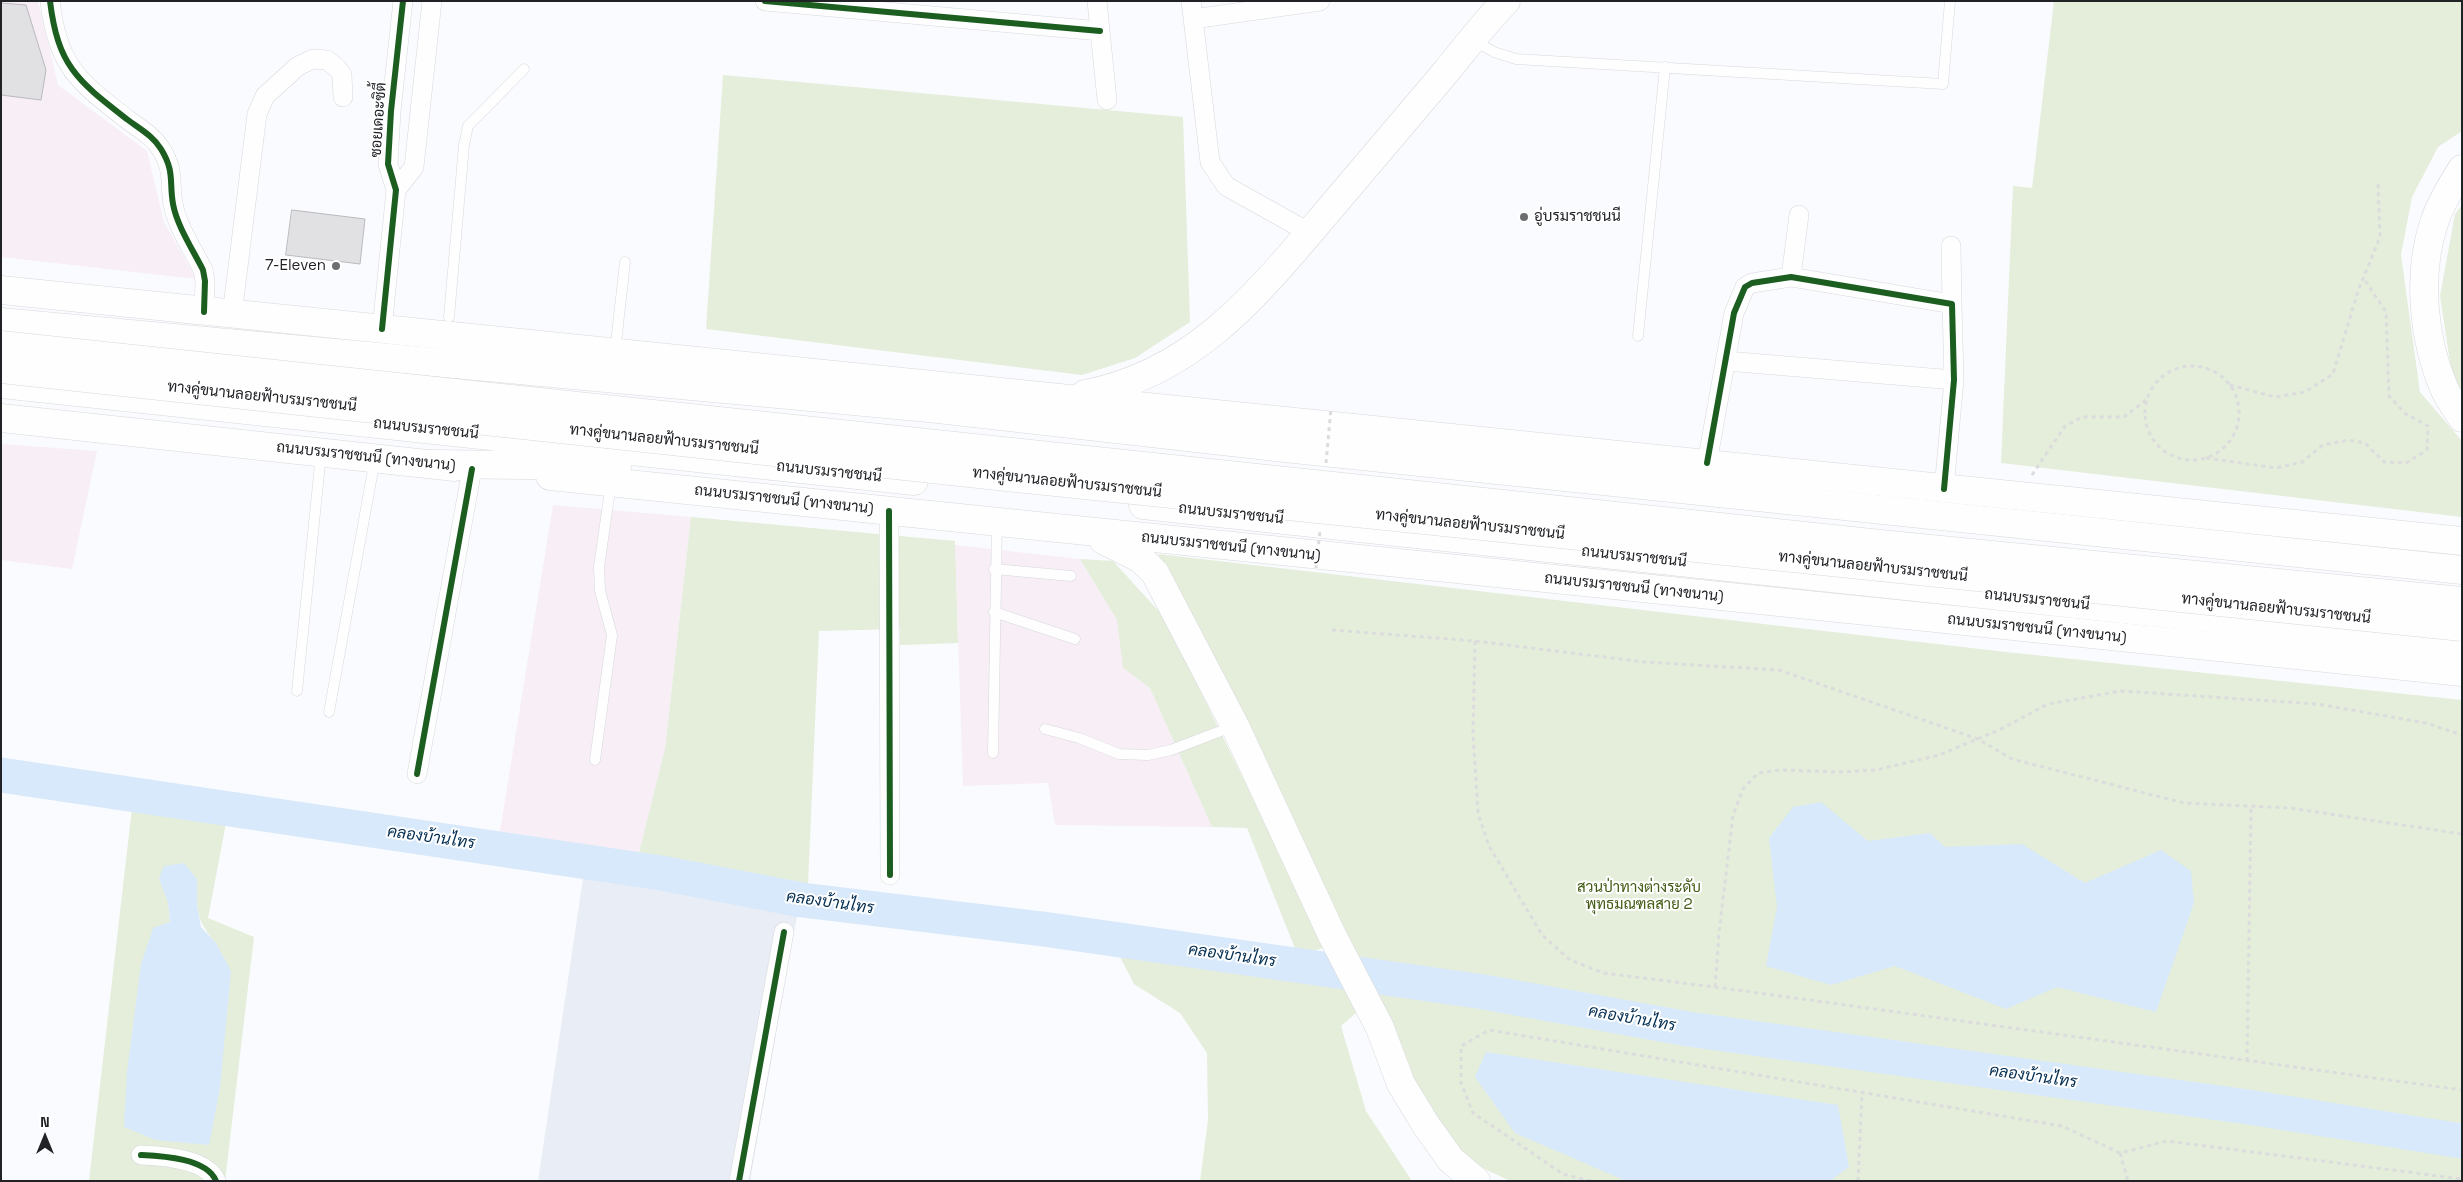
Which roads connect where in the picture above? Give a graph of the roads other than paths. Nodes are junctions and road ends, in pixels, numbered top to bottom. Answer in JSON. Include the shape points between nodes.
{"nodes":[{"id":1,"x":50,"y":1,"type":"edge"},
{"id":2,"x":402,"y":1,"type":"edge"},
{"id":3,"x":432,"y":1,"type":"edge"},
{"id":4,"x":765,"y":1,"type":"edge"},
{"id":5,"x":1098,"y":1,"type":"edge"},
{"id":6,"x":1320,"y":1,"type":"edge"},
{"id":7,"x":1506,"y":1,"type":"edge"},
{"id":8,"x":1950,"y":1,"type":"edge"},
{"id":9,"x":797,"y":3,"type":"edge"},
{"id":10,"x":1192,"y":10,"type":"edge"},
{"id":11,"x":1100,"y":31,"type":"junction"},
{"id":12,"x":1473,"y":40,"type":"junction"},
{"id":13,"x":1665,"y":67,"type":"junction"},
{"id":14,"x":524,"y":69,"type":"dead end"},
{"id":15,"x":343,"y":97,"type":"dead end"},
{"id":16,"x":1107,"y":100,"type":"dead end"},
{"id":17,"x":391,"y":112,"type":"junction"},
{"id":18,"x":420,"y":114,"type":"junction"},
{"id":19,"x":2462,"y":169,"type":"edge"},
{"id":20,"x":396,"y":190,"type":"junction"},
{"id":21,"x":1799,"y":214,"type":"dead end"},
{"id":22,"x":1310,"y":233,"type":"junction"},
{"id":23,"x":1950,"y":246,"type":"dead end"},
{"id":24,"x":625,"y":262,"type":"dead end"},
{"id":25,"x":1791,"y":277,"type":"junction"},
{"id":26,"x":1,"y":292,"type":"edge"},
{"id":27,"x":1952,"y":304,"type":"junction"},
{"id":28,"x":204,"y":312,"type":"junction"},
{"id":29,"x":232,"y":315,"type":"junction"},
{"id":30,"x":1,"y":322,"type":"edge"},
{"id":31,"x":455,"y":327,"type":"junction"},
{"id":32,"x":382,"y":329,"type":"junction"},
{"id":33,"x":1638,"y":336,"type":"dead end"},
{"id":34,"x":1,"y":345,"type":"edge"},
{"id":35,"x":615,"y":353,"type":"junction"},
{"id":36,"x":1726,"y":361,"type":"junction"},
{"id":37,"x":1,"y":370,"type":"edge"},
{"id":38,"x":1954,"y":380,"type":"junction"},
{"id":39,"x":1,"y":384,"type":"edge"},
{"id":40,"x":754,"y":391,"type":"junction"},
{"id":41,"x":1059,"y":398,"type":"junction"},
{"id":42,"x":1,"y":418,"type":"edge"},
{"id":43,"x":2462,"y":418,"type":"edge"},
{"id":44,"x":321,"y":452,"type":"junction"},
{"id":45,"x":376,"y":458,"type":"junction"},
{"id":46,"x":1707,"y":463,"type":"junction"},
{"id":47,"x":430,"y":464,"type":"junction"},
{"id":48,"x":768,"y":466,"type":"junction"},
{"id":49,"x":472,"y":469,"type":"junction"},
{"id":50,"x":612,"y":482,"type":"junction"},
{"id":51,"x":1944,"y":489,"type":"junction"},
{"id":52,"x":889,"y":511,"type":"junction"},
{"id":53,"x":997,"y":523,"type":"junction"},
{"id":54,"x":1087,"y":532,"type":"junction"},
{"id":55,"x":2462,"y":541,"type":"edge"},
{"id":56,"x":994,"y":569,"type":"junction"},
{"id":57,"x":2462,"y":570,"type":"edge"},
{"id":58,"x":1071,"y":576,"type":"dead end"},
{"id":59,"x":2462,"y":601,"type":"edge"},
{"id":60,"x":994,"y":612,"type":"junction"},
{"id":61,"x":2462,"y":627,"type":"edge"},
{"id":62,"x":1075,"y":640,"type":"dead end"},
{"id":63,"x":2462,"y":644,"type":"edge"},
{"id":64,"x":2462,"y":672,"type":"edge"},
{"id":65,"x":297,"y":692,"type":"dead end"},
{"id":66,"x":329,"y":712,"type":"dead end"},
{"id":67,"x":1235,"y":726,"type":"junction"},
{"id":68,"x":1045,"y":728,"type":"dead end"},
{"id":69,"x":992,"y":753,"type":"dead end"},
{"id":70,"x":595,"y":760,"type":"dead end"},
{"id":71,"x":417,"y":774,"type":"dead end"},
{"id":72,"x":890,"y":875,"type":"dead end"},
{"id":73,"x":784,"y":932,"type":"dead end"},
{"id":74,"x":141,"y":1155,"type":"dead end"},
{"id":75,"x":216,"y":1181,"type":"edge"},
{"id":76,"x":739,"y":1181,"type":"edge"},
{"id":77,"x":1476,"y":1181,"type":"edge"}],
"edges":[{"from":1,"to":28,"type":"street","via":[[65,61],[87,87],[152,136],[168,162],[172,174],[173,204],[206,281]]},
{"from":2,"to":17,"type":"street","name":"ซอยเดอะซิตี้"},
{"from":3,"to":18,"type":"street"},
{"from":4,"to":9,"type":"street"},
{"from":5,"to":11,"type":"street"},
{"from":6,"to":10,"type":"street"},
{"from":7,"to":12,"type":"main road"},
{"from":8,"to":13,"type":"lane","via":[[1943,84]]},
{"from":9,"to":11,"type":"street"},
{"from":10,"to":22,"type":"street","via":[[1210,162],[1226,186]]},
{"from":11,"to":16,"type":"street"},
{"from":12,"to":13,"type":"lane","via":[[1516,59]]},
{"from":12,"to":22,"type":"main road"},
{"from":13,"to":33,"type":"lane"},
{"from":14,"to":31,"type":"lane","via":[[468,126],[464,145]]},
{"from":15,"to":29,"type":"street","via":[[342,75],[337,68],[327,60],[313,59],[298,66],[265,96],[257,114]]},
{"from":17,"to":18,"type":"street"},
{"from":17,"to":20,"type":"street","name":"ซอยเดอะซิตี้","via":[[388,164]]},
{"from":18,"to":20,"type":"street","via":[[414,167]]},
{"from":19,"to":43,"type":"main road","via":[[2434,223],[2425,267],[2431,350],[2444,389]]},
{"from":20,"to":32,"type":"street","name":"ซอยเดอะซิตี้"},
{"from":21,"to":25,"type":"street"},
{"from":22,"to":41,"type":"main road","via":[[1241,310],[1184,355],[1131,383]]},
{"from":23,"to":27,"type":"street"},
{"from":24,"to":35,"type":"lane"},
{"from":25,"to":27,"type":"street"},
{"from":25,"to":36,"type":"street","via":[[1745,287],[1734,313]]},
{"from":26,"to":28,"type":"main road"},
{"from":27,"to":38,"type":"street"},
{"from":28,"to":29,"type":"main road"},
{"from":29,"to":32,"type":"main road"},
{"from":30,"to":40,"type":"main road"},
{"from":31,"to":32,"type":"main road"},
{"from":31,"to":35,"type":"main road"},
{"from":31,"to":40,"type":"main road","via":[[481,348],[490,350],[594,368],[712,378]]},
{"from":34,"to":59,"type":"main road","name":"ทางคู่ขนานลอยฟ้าบรมราชชนนี","bridge":true},
{"from":35,"to":41,"type":"main road"},
{"from":36,"to":38,"type":"street"},
{"from":36,"to":46,"type":"street"},
{"from":37,"to":61,"type":"main road","name":"ทางคู่ขนานลอยฟ้าบรมราชชนนี","bridge":true},
{"from":38,"to":51,"type":"street"},
{"from":39,"to":48,"type":"main road","name":"ถนนบรมราชชนนี"},
{"from":40,"to":57,"type":"main road"},
{"from":41,"to":46,"type":"main road"},
{"from":42,"to":44,"type":"main road","name":"ถนนบรมราชชนนี (ทางขนาน)"},
{"from":44,"to":45,"type":"main road","name":"ถนนบรมราชชนนี (ทางขนาน)"},
{"from":44,"to":65,"type":"lane"},
{"from":45,"to":47,"type":"main road","name":"ถนนบรมราชชนนี (ทางขนาน)"},
{"from":45,"to":66,"type":"lane"},
{"from":46,"to":51,"type":"main road"},
{"from":47,"to":48,"type":"main road"},
{"from":47,"to":49,"type":"main road","name":"ถนนบรมราชชนนี (ทางขนาน)"},
{"from":48,"to":63,"type":"main road","name":"ถนนบรมราชชนนี"},
{"from":49,"to":50,"type":"main road","name":"ถนนบรมราชชนนี (ทางขนาน)"},
{"from":49,"to":71,"type":"street"},
{"from":50,"to":52,"type":"main road","name":"ถนนบรมราชชนนี (ทางขนาน)"},
{"from":50,"to":70,"type":"lane","via":[[599,567],[600,591],[612,635]]},
{"from":51,"to":55,"type":"main road"},
{"from":52,"to":53,"type":"main road","name":"ถนนบรมราชชนนี (ทางขนาน)"},
{"from":52,"to":72,"type":"street"},
{"from":53,"to":54,"type":"main road","name":"ถนนบรมราชชนนี (ทางขนาน)"},
{"from":53,"to":56,"type":"lane"},
{"from":54,"to":64,"type":"main road","name":"ถนนบรมราชชนนี (ทางขนาน)"},
{"from":54,"to":67,"type":"main road","via":[[1141,560],[1155,574]]},
{"from":56,"to":58,"type":"lane"},
{"from":56,"to":60,"type":"lane"},
{"from":60,"to":62,"type":"lane"},
{"from":60,"to":69,"type":"lane"},
{"from":67,"to":68,"type":"lane","via":[[1171,750],[1148,754],[1119,754]]},
{"from":67,"to":77,"type":"main road","via":[[1331,933],[1380,1028],[1402,1084],[1426,1126],[1451,1160]]},
{"from":73,"to":76,"type":"street"},
{"from":74,"to":75,"type":"street","via":[[169,1156],[203,1166]]}]}
